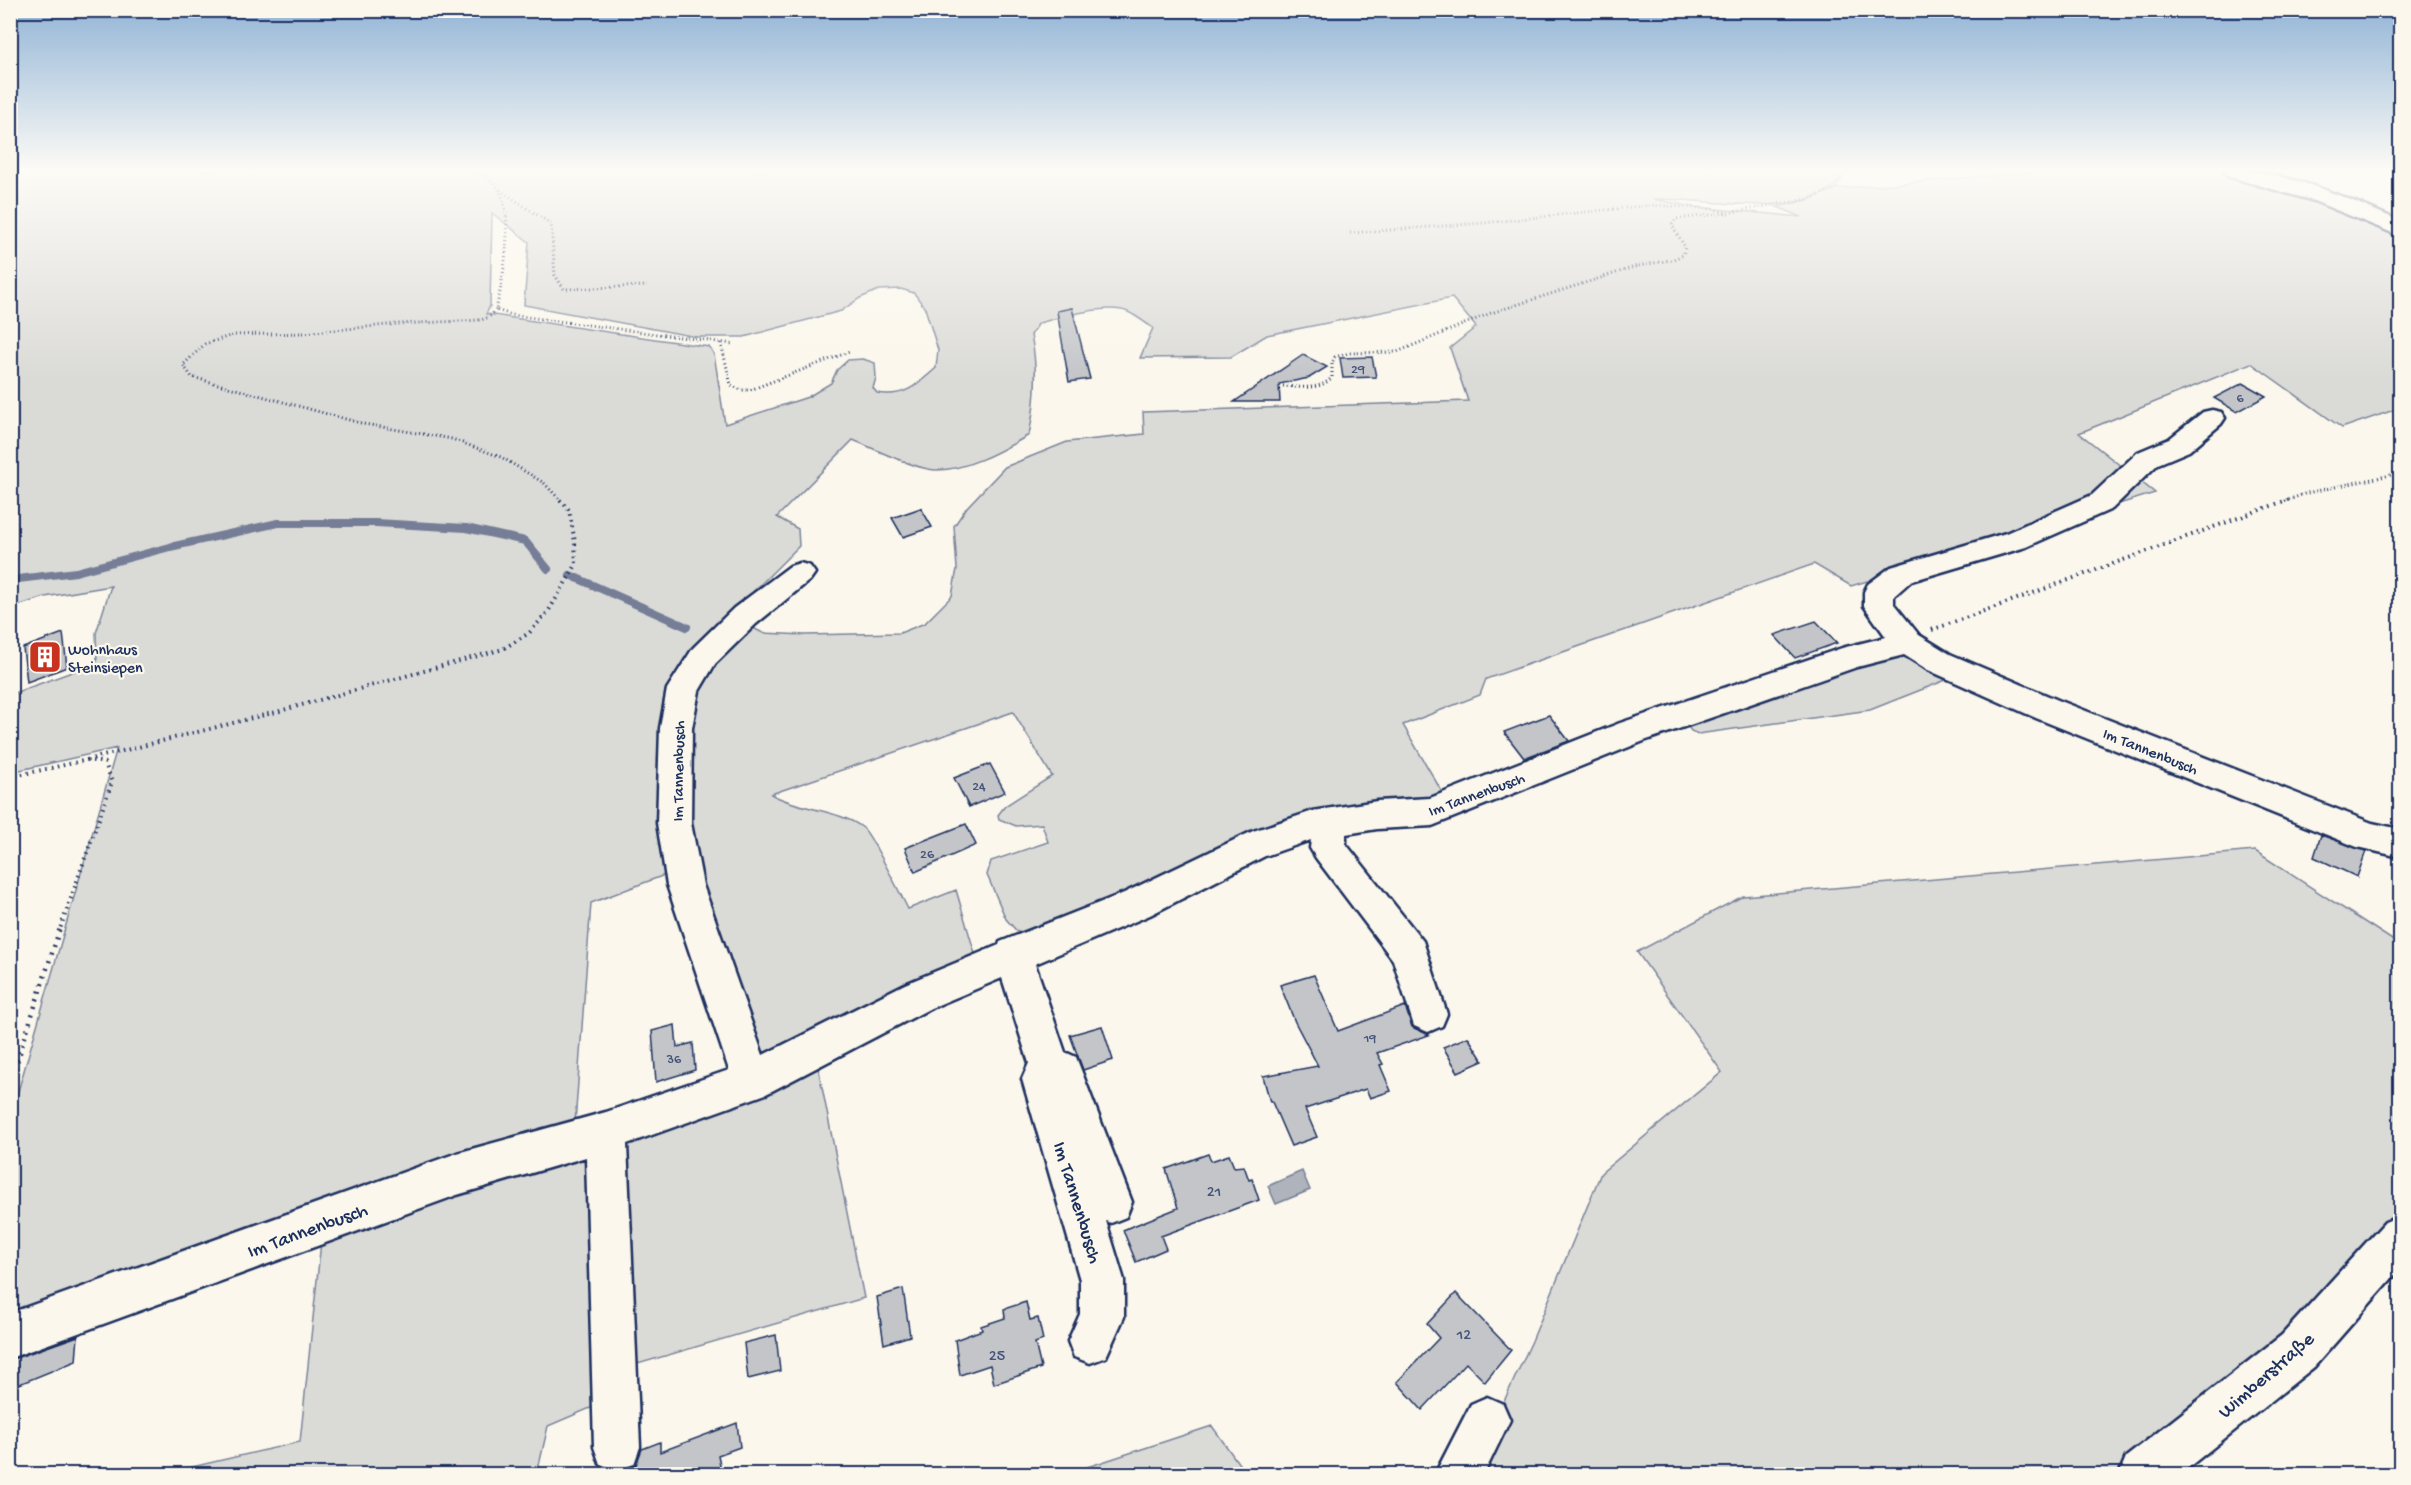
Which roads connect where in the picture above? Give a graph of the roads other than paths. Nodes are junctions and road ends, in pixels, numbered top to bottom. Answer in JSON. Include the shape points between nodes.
{"nodes":[{"id":1,"x":2212,"y":418,"type":"dead end"},
{"id":2,"x":800,"y":573,"type":"dead end"},
{"id":3,"x":1908,"y":643,"type":"junction"},
{"id":4,"x":1329,"y":823,"type":"junction"},
{"id":5,"x":2400,"y":843,"type":"edge"},
{"id":6,"x":1013,"y":954,"type":"junction"},
{"id":7,"x":1428,"y":1014,"type":"dead end"},
{"id":8,"x":1049,"y":1064,"type":"junction"},
{"id":9,"x":752,"y":1081,"type":"junction"},
{"id":10,"x":606,"y":1132,"type":"junction"},
{"id":11,"x":1112,"y":1202,"type":"dead end"},
{"id":12,"x":2400,"y":1237,"type":"edge"},
{"id":13,"x":10,"y":1336,"type":"edge"},
{"id":14,"x":1090,"y":1341,"type":"dead end"},
{"id":15,"x":1487,"y":1420,"type":"dead end"},
{"id":16,"x":617,"y":1447,"type":"dead end"},
{"id":17,"x":1458,"y":1474,"type":"edge"},
{"id":18,"x":2143,"y":1474,"type":"edge"}],
"edges":[{"from":1,"to":3,"type":"street","name":"Im Tannenbusch","via":[[2179,445],[2148,458],[2102,502],[2016,540],[1901,574],[1879,592],[1879,606]]},
{"from":2,"to":9,"type":"street","name":"Im Tannenbusch","via":[[745,616],[704,656],[682,689],[676,728],[674,822],[685,885]]},
{"from":3,"to":4,"type":"street","name":"Im Tannenbusch","via":[[1853,656],[1632,732],[1432,812]]},
{"from":3,"to":5,"type":"street","name":"Im Tannenbusch","via":[[1939,662],[2047,709],[2369,837]]},
{"from":4,"to":6,"type":"street","name":"Im Tannenbusch","via":[[1253,846],[1137,904]]},
{"from":4,"to":7,"type":"street","via":[[1328,848],[1410,953]]},
{"from":6,"to":8,"type":"street","name":"Im Tannenbusch"},
{"from":6,"to":9,"type":"street","name":"Im Tannenbusch","via":[[918,996]]},
{"from":8,"to":11,"type":"street","name":"Im Tannenbusch","via":[[1062,1070]]},
{"from":8,"to":14,"type":"street","name":"Im Tannenbusch","via":[[1042,1079],[1102,1280],[1102,1317]]},
{"from":9,"to":10,"type":"street","name":"Im Tannenbusch"},
{"from":10,"to":13,"type":"street","name":"Im Tannenbusch","via":[[457,1174]]},
{"from":10,"to":16,"type":"street"},
{"from":12,"to":18,"type":"street","name":"Wimberstraße","via":[[2298,1350]]},
{"from":15,"to":17,"type":"street"}]}
